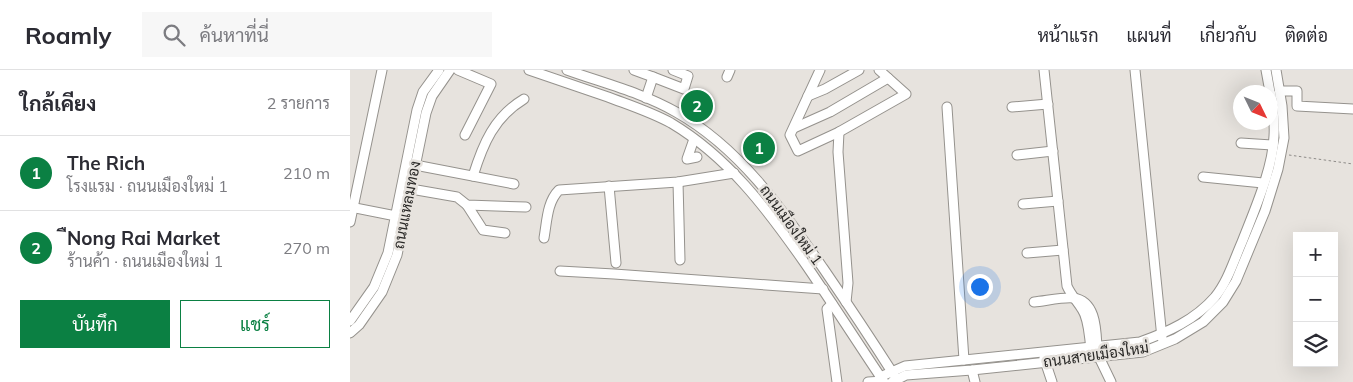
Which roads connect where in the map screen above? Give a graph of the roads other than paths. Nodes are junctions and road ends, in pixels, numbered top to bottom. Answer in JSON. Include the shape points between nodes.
{"nodes":[{"id":1,"x":382,"y":70,"type":"edge"},
{"id":2,"x":439,"y":70,"type":"edge"},
{"id":3,"x":450,"y":70,"type":"edge"},
{"id":4,"x":458,"y":70,"type":"edge"},
{"id":5,"x":529,"y":70,"type":"edge"},
{"id":6,"x":567,"y":70,"type":"edge"},
{"id":7,"x":634,"y":70,"type":"edge"},
{"id":8,"x":673,"y":70,"type":"edge"},
{"id":9,"x":820,"y":70,"type":"edge"},
{"id":10,"x":859,"y":70,"type":"edge"},
{"id":11,"x":880,"y":70,"type":"edge"},
{"id":12,"x":1044,"y":70,"type":"edge"},
{"id":13,"x":1136,"y":70,"type":"edge"},
{"id":14,"x":1266,"y":70,"type":"edge"},
{"id":15,"x":1276,"y":70,"type":"edge"},
{"id":16,"x":653,"y":78,"type":"junction"},
{"id":17,"x":888,"y":78,"type":"junction"},
{"id":18,"x":1269,"y":85,"type":"edge"},
{"id":19,"x":1280,"y":91,"type":"junction"},
{"id":20,"x":808,"y":96,"type":"junction"},
{"id":21,"x":646,"y":98,"type":"junction"},
{"id":22,"x":524,"y":99,"type":"dead end"},
{"id":23,"x":1048,"y":104,"type":"junction"},
{"id":24,"x":947,"y":107,"type":"dead end"},
{"id":25,"x":1012,"y":107,"type":"dead end"},
{"id":26,"x":1353,"y":109,"type":"edge"},
{"id":27,"x":794,"y":128,"type":"junction"},
{"id":28,"x":1273,"y":130,"type":"edge"},
{"id":29,"x":839,"y":132,"type":"junction"},
{"id":30,"x":465,"y":134,"type":"dead end"},
{"id":31,"x":694,"y":138,"type":"junction"},
{"id":32,"x":1241,"y":143,"type":"dead end"},
{"id":33,"x":1273,"y":145,"type":"junction"},
{"id":34,"x":1053,"y":150,"type":"junction"},
{"id":35,"x":1017,"y":155,"type":"dead end"},
{"id":36,"x":697,"y":157,"type":"dead end"},
{"id":37,"x":416,"y":165,"type":"junction"},
{"id":38,"x":734,"y":173,"type":"junction"},
{"id":39,"x":473,"y":176,"type":"junction"},
{"id":40,"x":1203,"y":177,"type":"dead end"},
{"id":41,"x":678,"y":182,"type":"junction"},
{"id":42,"x":514,"y":184,"type":"dead end"},
{"id":43,"x":1263,"y":184,"type":"junction"},
{"id":44,"x":609,"y":186,"type":"junction"},
{"id":45,"x":411,"y":189,"type":"junction"},
{"id":46,"x":1058,"y":201,"type":"junction"},
{"id":47,"x":1023,"y":204,"type":"dead end"},
{"id":48,"x":467,"y":205,"type":"junction"},
{"id":49,"x":351,"y":207,"type":"edge"},
{"id":50,"x":526,"y":207,"type":"dead end"},
{"id":51,"x":400,"y":217,"type":"junction"},
{"id":52,"x":350,"y":222,"type":"edge"},
{"id":53,"x":505,"y":233,"type":"dead end"},
{"id":54,"x":544,"y":238,"type":"dead end"},
{"id":55,"x":1063,"y":250,"type":"junction"},
{"id":56,"x":1027,"y":253,"type":"dead end"},
{"id":57,"x":680,"y":260,"type":"dead end"},
{"id":58,"x":616,"y":263,"type":"dead end"},
{"id":59,"x":560,"y":272,"type":"dead end"},
{"id":60,"x":823,"y":289,"type":"junction"},
{"id":61,"x":1074,"y":298,"type":"junction"},
{"id":62,"x":846,"y":302,"type":"junction"},
{"id":63,"x":1034,"y":302,"type":"dead end"},
{"id":64,"x":832,"y":304,"type":"junction"},
{"id":65,"x":350,"y":321,"type":"edge"},
{"id":66,"x":350,"y":334,"type":"edge"},
{"id":67,"x":1161,"y":334,"type":"junction"},
{"id":68,"x":1163,"y":344,"type":"junction"},
{"id":69,"x":1094,"y":347,"type":"junction"},
{"id":70,"x":1039,"y":353,"type":"junction"},
{"id":71,"x":1098,"y":357,"type":"junction"},
{"id":72,"x":964,"y":360,"type":"junction"},
{"id":73,"x":1042,"y":362,"type":"junction"},
{"id":74,"x":972,"y":370,"type":"junction"},
{"id":75,"x":891,"y":371,"type":"junction"},
{"id":76,"x":889,"y":381,"type":"edge"},
{"id":77,"x":837,"y":382,"type":"edge"},
{"id":78,"x":868,"y":382,"type":"edge"},
{"id":79,"x":975,"y":382,"type":"edge"},
{"id":80,"x":1047,"y":382,"type":"edge"},
{"id":81,"x":1052,"y":382,"type":"edge"},
{"id":82,"x":1111,"y":382,"type":"edge"}],
"edges":[{"from":1,"to":49,"type":"street"},
{"from":2,"to":51,"type":"street","name":"ถนนแหลมทอง","via":[[423,92],[417,110]]},
{"from":3,"to":37,"type":"street","name":"ถนนแหลมทอง","via":[[432,96]]},
{"from":4,"to":30,"type":"street","via":[[491,84]]},
{"from":5,"to":31,"type":"street","name":"ถนนเมืองใหม่ 1","via":[[641,109]]},
{"from":6,"to":21,"type":"street","name":"ถนนเมืองใหม่ 1"},
{"from":7,"to":16,"type":"street"},
{"from":8,"to":16,"type":"street","via":[[688,76],[684,89]]},
{"from":9,"to":20,"type":"street"},
{"from":10,"to":20,"type":"street"},
{"from":11,"to":17,"type":"street"},
{"from":12,"to":23,"type":"street"},
{"from":13,"to":67,"type":"street"},
{"from":14,"to":18,"type":"street","name":"ถนนสายเมืองใหม่"},
{"from":15,"to":19,"type":"street","name":"ถนนสายเมืองใหม่"},
{"from":16,"to":21,"type":"street"},
{"from":17,"to":27,"type":"street","via":[[830,112]]},
{"from":17,"to":29,"type":"street","via":[[906,94]]},
{"from":19,"to":26,"type":"street","via":[[1297,91],[1297,106]]},
{"from":19,"to":68,"type":"street","name":"ถนนสายเมืองใหม่","via":[[1284,138],[1278,169],[1236,282],[1223,302],[1203,322]]},
{"from":20,"to":27,"type":"street"},
{"from":21,"to":62,"type":"street","name":"ถนนเมืองใหม่ 1","via":[[702,128],[760,182]]},
{"from":22,"to":39,"type":"street","via":[[500,118],[483,146]]},
{"from":23,"to":25,"type":"street"},
{"from":23,"to":34,"type":"street"},
{"from":24,"to":72,"type":"street"},
{"from":27,"to":29,"type":"street","via":[[790,135],[798,151]]},
{"from":28,"to":33,"type":"street","name":"ถนนสายเมืองใหม่"},
{"from":29,"to":62,"type":"street","via":[[848,284]]},
{"from":31,"to":36,"type":"street","via":[[687,158]]},
{"from":31,"to":38,"type":"street","name":"ถนนเมืองใหม่ 1"},
{"from":32,"to":33,"type":"street"},
{"from":33,"to":43,"type":"street","name":"ถนนสายเมืองใหม่"},
{"from":34,"to":35,"type":"street"},
{"from":34,"to":46,"type":"street"},
{"from":37,"to":39,"type":"street"},
{"from":37,"to":45,"type":"street","name":"ถนนแหลมทอง"},
{"from":38,"to":41,"type":"street"},
{"from":38,"to":60,"type":"street","name":"ถนนเมืองใหม่ 1","via":[[777,224]]},
{"from":39,"to":42,"type":"street"},
{"from":40,"to":43,"type":"street"},
{"from":41,"to":44,"type":"street"},
{"from":41,"to":57,"type":"street"},
{"from":43,"to":67,"type":"street","name":"ถนนสายเมืองใหม่","via":[[1227,277],[1215,296],[1197,314]]},
{"from":44,"to":54,"type":"street","via":[[559,190],[550,202]]},
{"from":44,"to":58,"type":"street"},
{"from":45,"to":48,"type":"street","via":[[457,197]]},
{"from":45,"to":51,"type":"street","name":"ถนนแหลมทอง"},
{"from":46,"to":47,"type":"street"},
{"from":46,"to":55,"type":"street"},
{"from":48,"to":50,"type":"street"},
{"from":48,"to":53,"type":"street","via":[[483,230]]},
{"from":49,"to":51,"type":"street"},
{"from":49,"to":52,"type":"street"},
{"from":51,"to":65,"type":"street","name":"ถนนแหลมทอง","via":[[374,287]]},
{"from":51,"to":66,"type":"street","name":"ถนนแหลมทอง","via":[[397,255],[382,292]]},
{"from":55,"to":56,"type":"street"},
{"from":55,"to":61,"type":"street","via":[[1067,286]]},
{"from":59,"to":60,"type":"street"},
{"from":60,"to":64,"type":"street","name":"ถนนเมืองใหม่ 1"},
{"from":61,"to":63,"type":"street"},
{"from":61,"to":69,"type":"street","via":[[1086,316]]},
{"from":62,"to":75,"type":"street","name":"ถนนเมืองใหม่ 1"},
{"from":64,"to":76,"type":"street","name":"ถนนเมืองใหม่ 1"},
{"from":64,"to":77,"type":"street","via":[[827,309]]},
{"from":67,"to":68,"type":"street"},
{"from":67,"to":69,"type":"street","name":"ถนนสายเมืองใหม่","via":[[1140,342]]},
{"from":68,"to":71,"type":"street","name":"ถนนสายเมืองใหม่","via":[[1143,352]]},
{"from":69,"to":70,"type":"street","name":"ถนนสายเมืองใหม่"},
{"from":70,"to":72,"type":"street","name":"ถนนสายเมืองใหม่"},
{"from":70,"to":73,"type":"street"},
{"from":71,"to":73,"type":"street","name":"ถนนสายเมืองใหม่"},
{"from":71,"to":82,"type":"street"},
{"from":72,"to":75,"type":"street","name":"ถนนสายเมืองใหม่","via":[[905,366]]},
{"from":73,"to":74,"type":"street","name":"ถนนสายเมืองใหม่"},
{"from":73,"to":80,"type":"street"},
{"from":73,"to":81,"type":"street"},
{"from":74,"to":76,"type":"street","name":"ถนนสายเมืองใหม่","via":[[906,375]]},
{"from":74,"to":79,"type":"street"},
{"from":75,"to":76,"type":"street","name":"ถนนสายเมืองใหม่"},
{"from":76,"to":78,"type":"street"}]}
